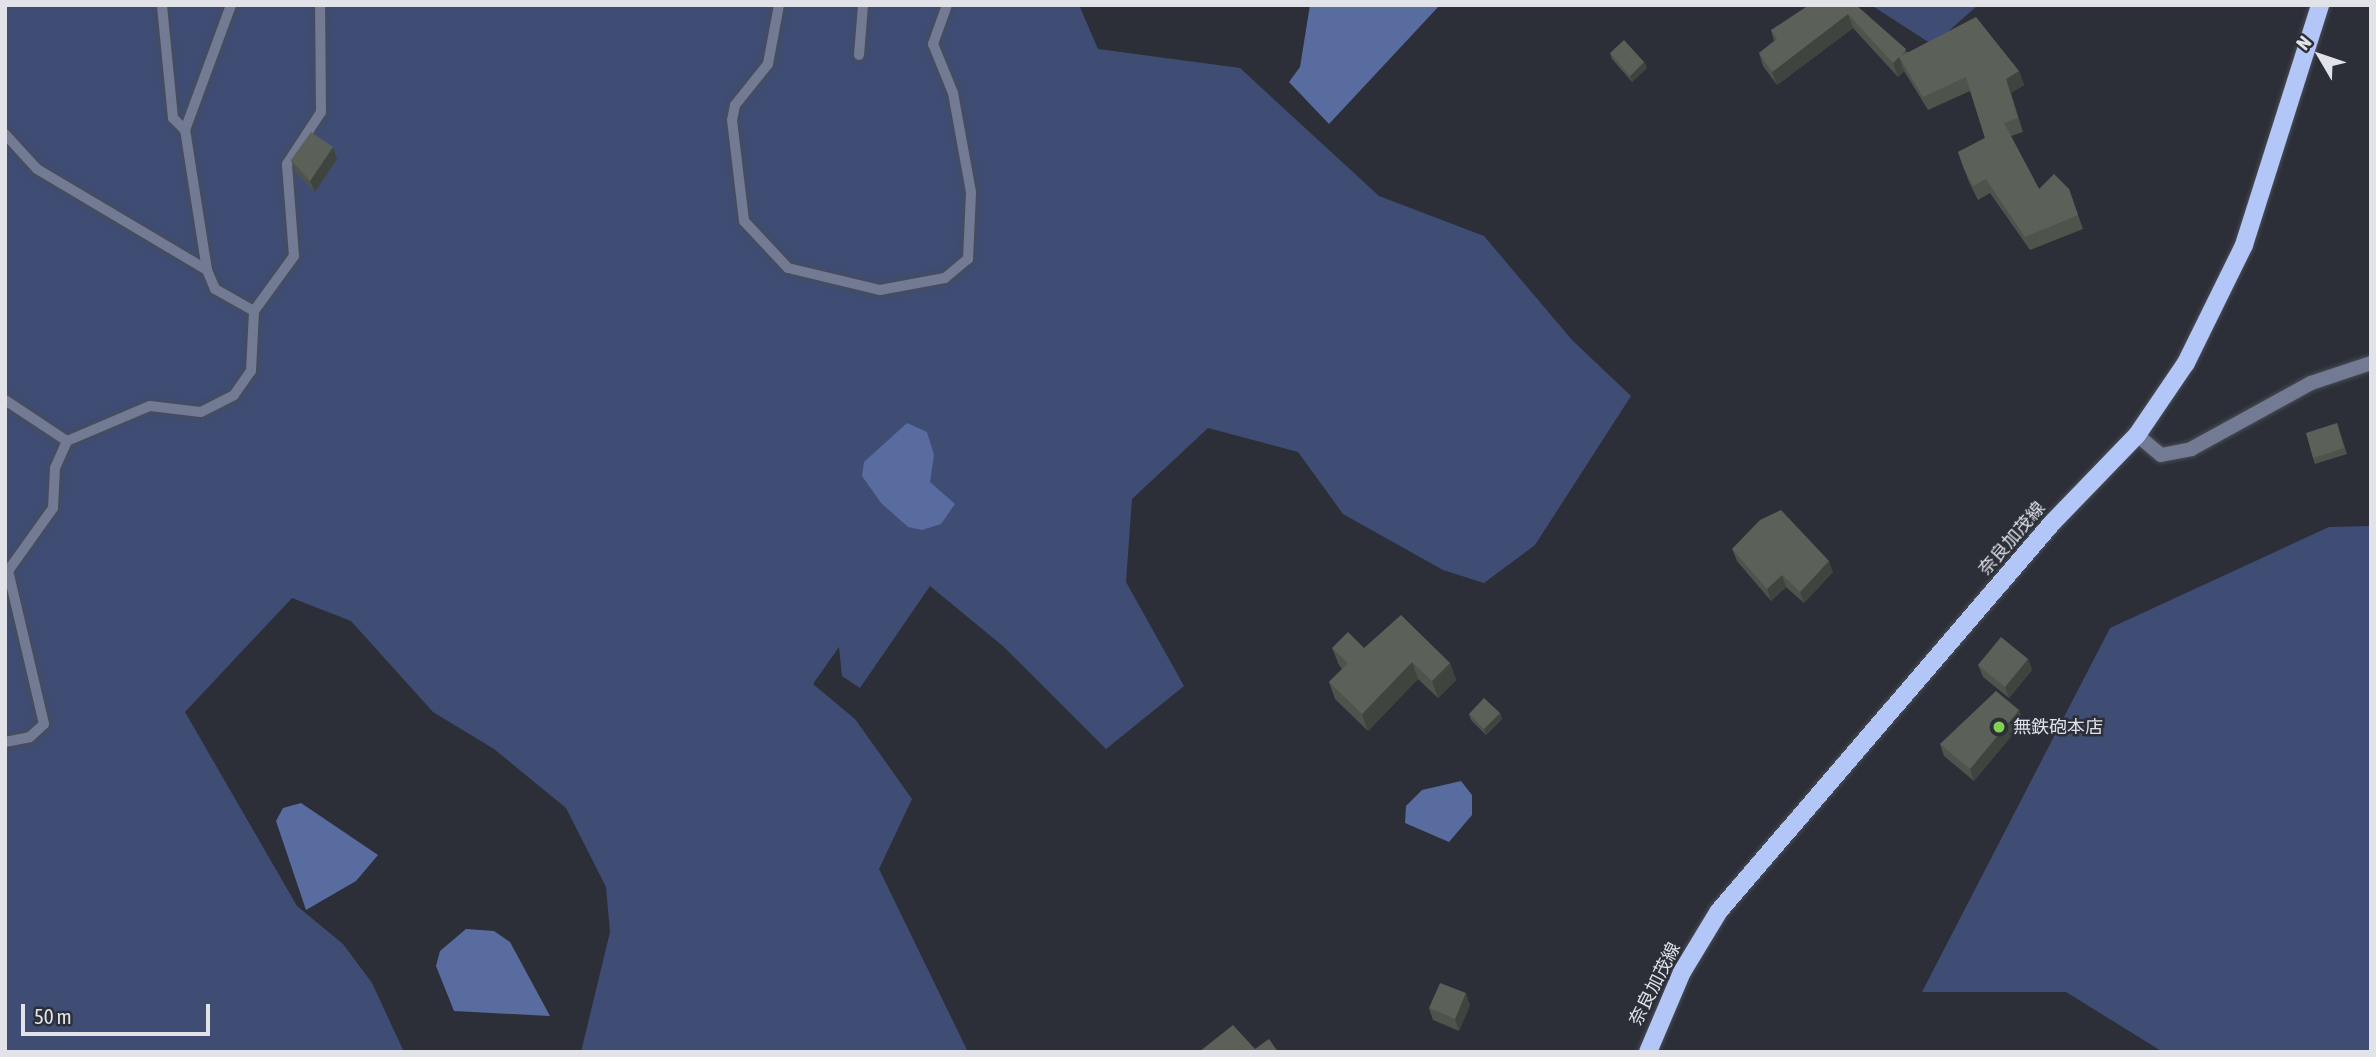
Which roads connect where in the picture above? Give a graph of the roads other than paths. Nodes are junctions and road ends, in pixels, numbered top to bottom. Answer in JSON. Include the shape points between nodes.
{"nodes":[{"id":1,"x":162,"y":5,"type":"edge"},
{"id":2,"x":230,"y":5,"type":"edge"},
{"id":3,"x":320,"y":5,"type":"edge"},
{"id":4,"x":779,"y":5,"type":"edge"},
{"id":5,"x":863,"y":5,"type":"edge"},
{"id":6,"x":947,"y":5,"type":"edge"},
{"id":7,"x":2320,"y":5,"type":"edge"},
{"id":8,"x":859,"y":55,"type":"dead end"},
{"id":9,"x":185,"y":130,"type":"junction"},
{"id":10,"x":5,"y":134,"type":"edge"},
{"id":11,"x":207,"y":270,"type":"junction"},
{"id":12,"x":254,"y":311,"type":"junction"},
{"id":13,"x":2371,"y":363,"type":"edge"},
{"id":14,"x":5,"y":400,"type":"edge"},
{"id":15,"x":2137,"y":435,"type":"junction"},
{"id":16,"x":67,"y":441,"type":"junction"},
{"id":17,"x":5,"y":742,"type":"edge"},
{"id":18,"x":1648,"y":1052,"type":"edge"}],
"edges":[{"from":1,"to":9,"type":"lane","via":[[173,118]]},
{"from":2,"to":9,"type":"lane"},
{"from":3,"to":12,"type":"lane","via":[[321,112],[287,164],[294,256]]},
{"from":4,"to":6,"type":"lane","via":[[768,64],[735,105],[732,120],[744,221],[788,268],[880,290],[945,278],[968,259],[971,192],[953,93],[933,44]]},
{"from":5,"to":8,"type":"lane"},
{"from":7,"to":15,"type":"main road","name":"奈良加茂線","via":[[2223,297]]},
{"from":9,"to":11,"type":"lane"},
{"from":10,"to":11,"type":"lane","via":[[37,169]]},
{"from":11,"to":12,"type":"lane","via":[[215,289]]},
{"from":12,"to":16,"type":"lane","via":[[251,371],[234,395],[201,412],[150,406]]},
{"from":13,"to":15,"type":"street","via":[[2311,383],[2191,449],[2161,455]]},
{"from":14,"to":16,"type":"lane"},
{"from":15,"to":18,"type":"main road","name":"奈良加茂線","via":[[2052,523],[1719,911],[1676,984]]},
{"from":16,"to":17,"type":"lane","via":[[55,468],[53,508],[8,571],[44,724],[30,737]]}]}
